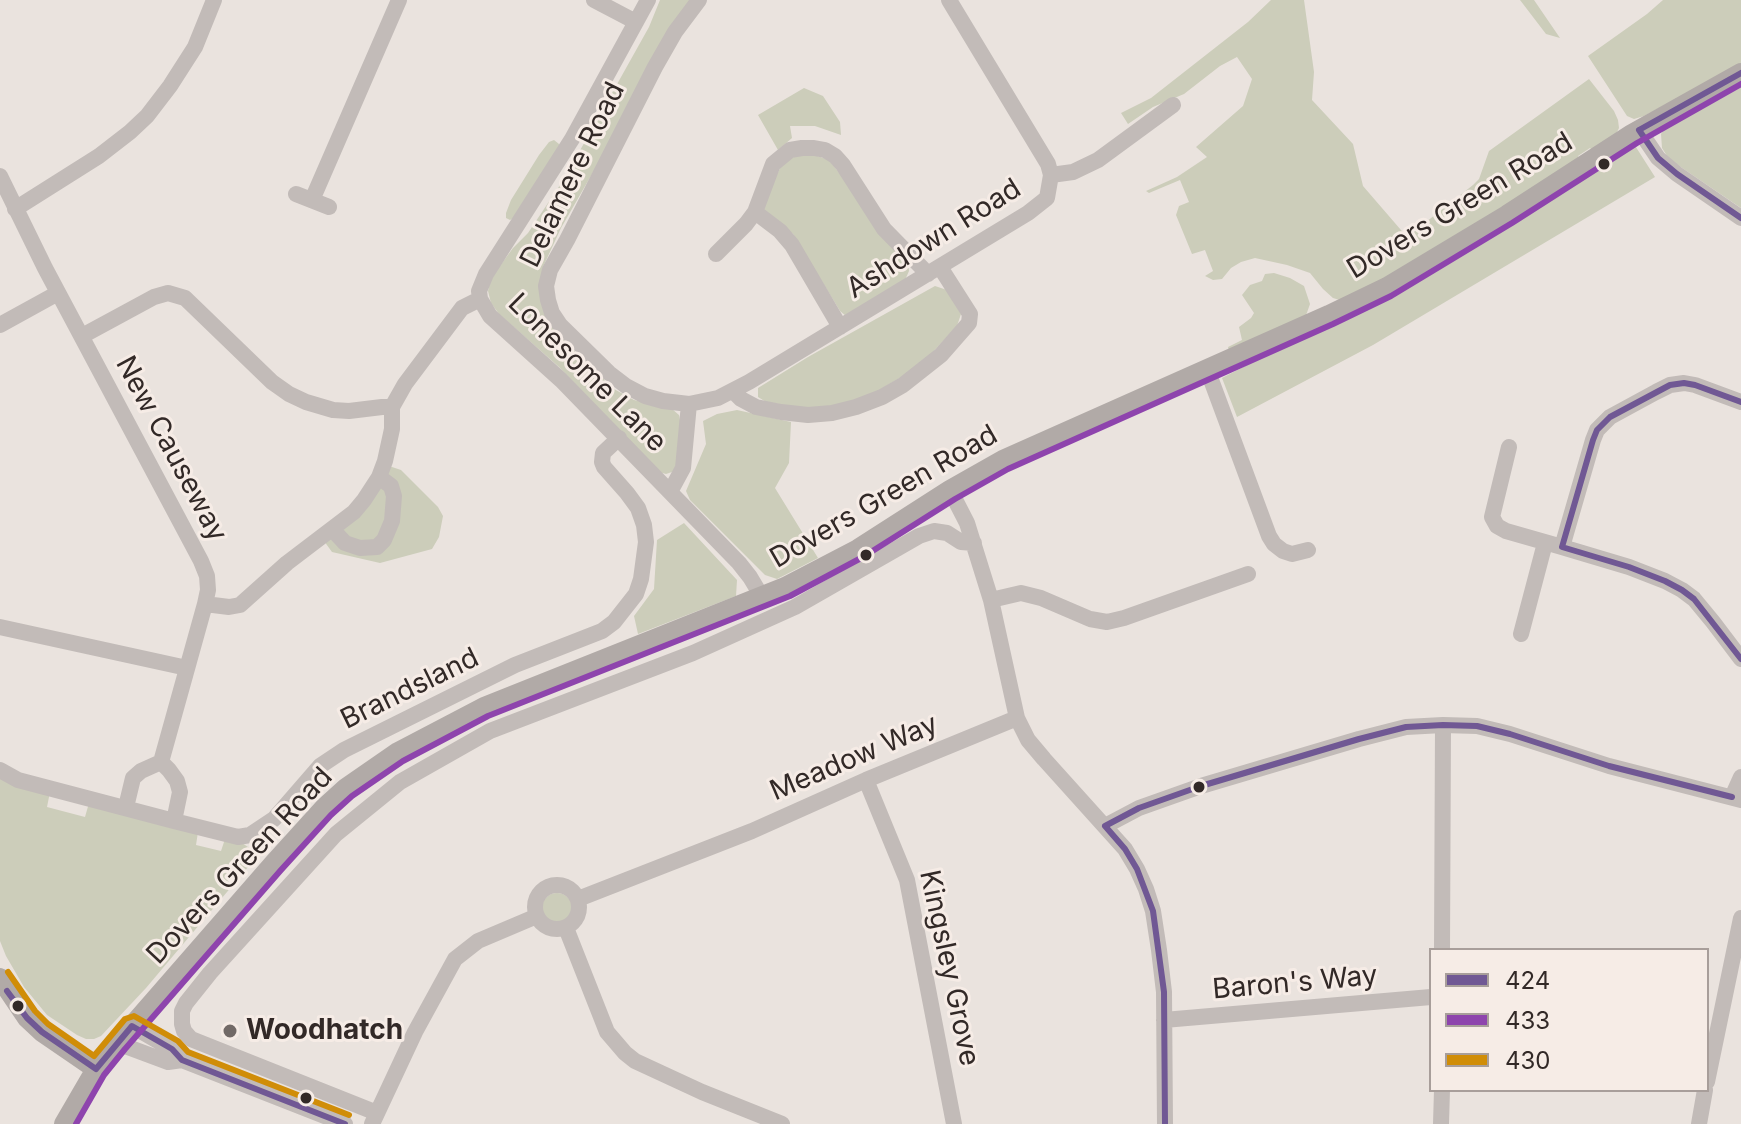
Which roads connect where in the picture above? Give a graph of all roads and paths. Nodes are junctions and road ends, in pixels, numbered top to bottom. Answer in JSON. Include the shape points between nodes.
{"nodes":[{"id":1,"x":214,"y":0,"type":"edge"},
{"id":2,"x":399,"y":0,"type":"edge"},
{"id":3,"x":594,"y":0,"type":"edge"},
{"id":4,"x":648,"y":0,"type":"edge"},
{"id":5,"x":699,"y":0,"type":"edge"},
{"id":6,"x":949,"y":0,"type":"edge"},
{"id":7,"x":636,"y":22,"type":"junction"},
{"id":8,"x":1741,"y":73,"type":"edge"},
{"id":9,"x":1173,"y":105,"type":"dead end"},
{"id":10,"x":1639,"y":130,"type":"junction"},
{"id":11,"x":1051,"y":175,"type":"junction"},
{"id":12,"x":0,"y":176,"type":"edge"},
{"id":13,"x":329,"y":207,"type":"dead end"},
{"id":14,"x":15,"y":209,"type":"junction"},
{"id":15,"x":755,"y":212,"type":"junction"},
{"id":16,"x":1741,"y":218,"type":"edge"},
{"id":17,"x":716,"y":254,"type":"dead end"},
{"id":18,"x":934,"y":271,"type":"junction"},
{"id":19,"x":58,"y":293,"type":"junction"},
{"id":20,"x":480,"y":299,"type":"junction"},
{"id":21,"x":0,"y":325,"type":"edge"},
{"id":22,"x":840,"y":327,"type":"junction"},
{"id":23,"x":82,"y":336,"type":"junction"},
{"id":24,"x":1207,"y":369,"type":"junction"},
{"id":25,"x":733,"y":391,"type":"junction"},
{"id":26,"x":1741,"y":402,"type":"edge"},
{"id":27,"x":689,"y":404,"type":"junction"},
{"id":28,"x":392,"y":407,"type":"junction"},
{"id":29,"x":619,"y":438,"type":"junction"},
{"id":30,"x":1509,"y":447,"type":"dead end"},
{"id":31,"x":379,"y":477,"type":"junction"},
{"id":32,"x":950,"y":490,"type":"junction"},
{"id":33,"x":670,"y":492,"type":"junction"},
{"id":34,"x":332,"y":529,"type":"junction"},
{"id":35,"x":974,"y":543,"type":"junction"},
{"id":36,"x":1545,"y":543,"type":"junction"},
{"id":37,"x":1562,"y":547,"type":"junction"},
{"id":38,"x":1308,"y":550,"type":"dead end"},
{"id":39,"x":1248,"y":574,"type":"dead end"},
{"id":40,"x":785,"y":587,"type":"junction"},
{"id":41,"x":762,"y":597,"type":"junction"},
{"id":42,"x":991,"y":600,"type":"junction"},
{"id":43,"x":205,"y":604,"type":"junction"},
{"id":44,"x":795,"y":607,"type":"junction"},
{"id":45,"x":0,"y":627,"type":"edge"},
{"id":46,"x":1521,"y":634,"type":"dead end"},
{"id":47,"x":1741,"y":659,"type":"edge"},
{"id":48,"x":187,"y":668,"type":"junction"},
{"id":49,"x":1017,"y":718,"type":"junction"},
{"id":50,"x":1443,"y":725,"type":"junction"},
{"id":51,"x":161,"y":762,"type":"junction"},
{"id":52,"x":0,"y":770,"type":"edge"},
{"id":53,"x":1741,"y":777,"type":"edge"},
{"id":54,"x":866,"y":780,"type":"junction"},
{"id":55,"x":1736,"y":798,"type":"edge"},
{"id":56,"x":126,"y":807,"type":"junction"},
{"id":57,"x":174,"y":821,"type":"junction"},
{"id":58,"x":1105,"y":826,"type":"junction"},
{"id":59,"x":578,"y":899,"type":"junction"},
{"id":60,"x":537,"y":916,"type":"junction"},
{"id":61,"x":1741,"y":918,"type":"edge"},
{"id":62,"x":566,"y":928,"type":"junction"},
{"id":63,"x":1442,"y":948,"type":"edge"},
{"id":64,"x":192,"y":957,"type":"junction"},
{"id":65,"x":210,"y":973,"type":"junction"},
{"id":66,"x":2,"y":988,"type":"edge"},
{"id":67,"x":1429,"y":997,"type":"edge"},
{"id":68,"x":1164,"y":1020,"type":"junction"},
{"id":69,"x":132,"y":1026,"type":"junction"},
{"id":70,"x":117,"y":1043,"type":"junction"},
{"id":71,"x":213,"y":1048,"type":"junction"},
{"id":72,"x":182,"y":1060,"type":"junction"},
{"id":73,"x":96,"y":1069,"type":"junction"},
{"id":74,"x":203,"y":1069,"type":"junction"},
{"id":75,"x":1709,"y":1072,"type":"edge"},
{"id":76,"x":1442,"y":1092,"type":"edge"},
{"id":77,"x":1705,"y":1092,"type":"edge"},
{"id":78,"x":374,"y":1119,"type":"edge"},
{"id":79,"x":64,"y":1124,"type":"edge"},
{"id":80,"x":345,"y":1124,"type":"edge"},
{"id":81,"x":782,"y":1124,"type":"edge"},
{"id":82,"x":954,"y":1124,"type":"edge"},
{"id":83,"x":1165,"y":1124,"type":"edge"},
{"id":84,"x":1441,"y":1124,"type":"edge"},
{"id":85,"x":1699,"y":1124,"type":"edge"}],
"edges":[{"from":1,"to":14,"type":"street","via":[[195,47],[147,116],[99,156]]},
{"from":2,"to":13,"type":"street","via":[[304,197]]},
{"from":3,"to":7,"type":"street"},
{"from":4,"to":7,"type":"street","name":"Lonesome Lane"},
{"from":5,"to":27,"type":"street","name":"Delamere Road","via":[[655,67],[546,286],[560,325],[609,373],[645,396]]},
{"from":6,"to":11,"type":"street","name":"Ashdown Road"},
{"from":7,"to":20,"type":"street","name":"Lonesome Lane","via":[[572,139],[486,274]]},
{"from":8,"to":10,"type":"main road","name":"Dovers Green Road"},
{"from":9,"to":11,"type":"street","via":[[1098,160]]},
{"from":10,"to":16,"type":"street","via":[[1658,158]]},
{"from":10,"to":24,"type":"main road","name":"Dovers Green Road","via":[[1387,287]]},
{"from":11,"to":18,"type":"street","name":"Ashdown Road","via":[[1047,198],[1040,205]]},
{"from":12,"to":14,"type":"street","name":"New Causeway"},
{"from":14,"to":19,"type":"street","name":"New Causeway"},
{"from":15,"to":17,"type":"street"},
{"from":15,"to":18,"type":"street","via":[[768,173],[780,157],[802,148],[825,150],[843,165],[884,229]]},
{"from":15,"to":22,"type":"street","via":[[792,245]]},
{"from":18,"to":22,"type":"street","name":"Ashdown Road"},
{"from":18,"to":25,"type":"street","via":[[970,314],[969,323],[941,355],[903,385],[856,407],[808,415],[756,407]]},
{"from":19,"to":21,"type":"street"},
{"from":19,"to":23,"type":"street","name":"New Causeway"},
{"from":20,"to":28,"type":"street","via":[[452,319]]},
{"from":20,"to":29,"type":"street","name":"Lonesome Lane","via":[[490,316]]},
{"from":22,"to":25,"type":"street","name":"Ashdown Road"},
{"from":23,"to":28,"type":"street","via":[[168,293],[185,298],[289,394],[333,410]]},
{"from":23,"to":43,"type":"street","name":"New Causeway","via":[[201,561],[207,576]]},
{"from":24,"to":32,"type":"main road","name":"Dovers Green Road","via":[[1045,440]]},
{"from":24,"to":38,"type":"street","via":[[1269,536],[1283,551]]},
{"from":25,"to":27,"type":"street","name":"Ashdown Road"},
{"from":26,"to":37,"type":"street","via":[[1684,383],[1670,385],[1610,417],[1593,440]]},
{"from":27,"to":33,"type":"street","via":[[683,468]]},
{"from":28,"to":31,"type":"street","via":[[392,429]]},
{"from":29,"to":33,"type":"street","name":"Lonesome Lane"},
{"from":29,"to":57,"type":"street","name":"Brandsland","via":[[603,453],[602,462],[638,508],[646,542],[636,594],[614,622],[344,750],[320,766],[274,819],[250,835],[238,837]]},
{"from":30,"to":36,"type":"street","via":[[1492,517],[1506,531]]},
{"from":31,"to":34,"type":"street","via":[[354,512]]},
{"from":31,"to":34,"type":"street","via":[[394,496],[384,540],[377,547],[360,548],[345,543]]},
{"from":32,"to":35,"type":"street"},
{"from":32,"to":40,"type":"main road","name":"Dovers Green Road","via":[[858,549]]},
{"from":33,"to":41,"type":"street","name":"Lonesome Lane","via":[[739,563]]},
{"from":34,"to":43,"type":"street","via":[[240,605]]},
{"from":35,"to":42,"type":"street"},
{"from":35,"to":44,"type":"street","name":"Dovers Green Road","via":[[934,531],[919,536]]},
{"from":36,"to":37,"type":"street"},
{"from":36,"to":46,"type":"street"},
{"from":37,"to":47,"type":"street","via":[[1682,590]]},
{"from":39,"to":42,"type":"street","via":[[1107,622],[1021,593]]},
{"from":40,"to":41,"type":"main road","name":"Dovers Green Road"},
{"from":40,"to":44,"type":"street"},
{"from":41,"to":64,"type":"main road","name":"Dovers Green Road","via":[[484,707],[398,752],[324,808]]},
{"from":42,"to":49,"type":"street"},
{"from":43,"to":48,"type":"street","name":"New Causeway"},
{"from":44,"to":65,"type":"street","name":"Dovers Green Road","via":[[693,653],[490,731],[400,782],[336,834]]},
{"from":45,"to":48,"type":"street"},
{"from":48,"to":51,"type":"street","name":"New Causeway"},
{"from":49,"to":54,"type":"street","name":"Meadow Way"},
{"from":49,"to":58,"type":"street","via":[[1028,740]]},
{"from":50,"to":55,"type":"street","via":[[1510,734]]},
{"from":50,"to":58,"type":"street","via":[[1406,727],[1201,786]]},
{"from":50,"to":63,"type":"street"},
{"from":51,"to":56,"type":"street","via":[[133,778]]},
{"from":51,"to":57,"type":"street","via":[[180,792]]},
{"from":52,"to":56,"type":"street","name":"Brandsland","via":[[18,780]]},
{"from":53,"to":55,"type":"street"},
{"from":54,"to":59,"type":"street","name":"Meadow Way"},
{"from":54,"to":82,"type":"street","name":"Kingsley Grove","via":[[907,880]]},
{"from":56,"to":57,"type":"street","name":"Brandsland"},
{"from":58,"to":68,"type":"street","via":[[1137,869],[1153,911]]},
{"from":59,"to":60,"type":"street","via":[[563,886],[549,887],[536,902]]},
{"from":59,"to":62,"type":"street","via":[[577,916]]},
{"from":60,"to":62,"type":"street","via":[[549,928]]},
{"from":60,"to":78,"type":"street","via":[[478,941],[455,959]]},
{"from":61,"to":75,"type":"street"},
{"from":62,"to":81,"type":"street","via":[[607,1032],[625,1053]]},
{"from":64,"to":65,"type":"street"},
{"from":64,"to":69,"type":"main road","name":"Dovers Green Road"},
{"from":65,"to":71,"type":"street","name":"Dovers Green Road","via":[[186,1003],[182,1024],[191,1039]]},
{"from":66,"to":73,"type":"main road","via":[[42,1032]]},
{"from":67,"to":68,"type":"street","name":"Baron's Way"},
{"from":68,"to":83,"type":"street"},
{"from":69,"to":70,"type":"main road","name":"Dovers Green Road"},
{"from":69,"to":72,"type":"street"},
{"from":70,"to":72,"type":"street","via":[[168,1062]]},
{"from":70,"to":73,"type":"main road","name":"Dovers Green Road"},
{"from":71,"to":74,"type":"street"},
{"from":71,"to":78,"type":"street"},
{"from":72,"to":74,"type":"street"},
{"from":73,"to":79,"type":"main road","name":"Dovers Green Road"},
{"from":74,"to":80,"type":"street"},
{"from":76,"to":84,"type":"street"},
{"from":77,"to":85,"type":"street"}]}
